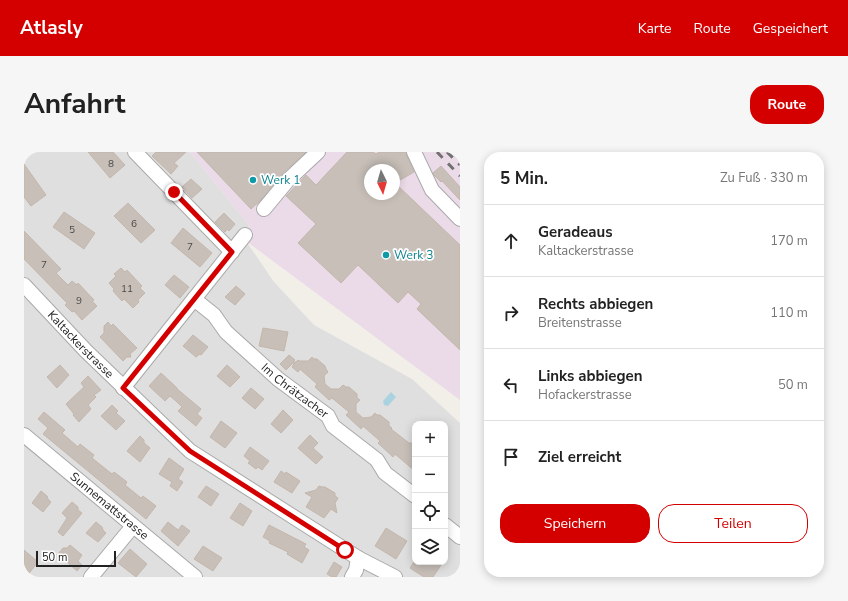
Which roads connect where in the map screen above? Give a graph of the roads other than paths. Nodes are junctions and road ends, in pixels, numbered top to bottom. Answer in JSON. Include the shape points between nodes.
{"nodes":[{"id":1,"x":135,"y":152,"type":"edge"},
{"id":2,"x":318,"y":152,"type":"edge"},
{"id":3,"x":414,"y":152,"type":"edge"},
{"id":4,"x":264,"y":209,"type":"dead end"},
{"id":5,"x":460,"y":219,"type":"edge"},
{"id":6,"x":246,"y":235,"type":"dead end"},
{"id":7,"x":232,"y":252,"type":"junction"},
{"id":8,"x":24,"y":285,"type":"edge"},
{"id":9,"x":194,"y":299,"type":"junction"},
{"id":10,"x":123,"y":388,"type":"junction"},
{"id":11,"x":24,"y":435,"type":"edge"},
{"id":12,"x":412,"y":494,"type":"edge"},
{"id":13,"x":133,"y":526,"type":"junction"},
{"id":14,"x":448,"y":527,"type":"edge"},
{"id":15,"x":460,"y":537,"type":"edge"},
{"id":16,"x":358,"y":558,"type":"junction"},
{"id":17,"x":91,"y":577,"type":"edge"},
{"id":18,"x":195,"y":577,"type":"edge"},
{"id":19,"x":352,"y":577,"type":"edge"},
{"id":20,"x":395,"y":577,"type":"edge"}],
"edges":[{"from":1,"to":7,"type":"street"},
{"from":2,"to":4,"type":"street","via":[[288,180]]},
{"from":3,"to":5,"type":"street","via":[[432,190]]},
{"from":6,"to":7,"type":"street"},
{"from":7,"to":9,"type":"street"},
{"from":8,"to":10,"type":"street","name":"Kaltackerstrasse"},
{"from":9,"to":10,"type":"street"},
{"from":9,"to":12,"type":"street","name":"Im Chrätzacher","via":[[214,315],[226,332],[278,380],[328,416],[333,426],[378,460],[385,473]]},
{"from":10,"to":16,"type":"street","name":"Kaltackerstrasse","via":[[190,451]]},
{"from":11,"to":13,"type":"street","name":"Sunnemattstrasse"},
{"from":13,"to":17,"type":"street"},
{"from":13,"to":18,"type":"street","name":"Sunnemattstrasse"},
{"from":14,"to":15,"type":"street"},
{"from":16,"to":19,"type":"street"},
{"from":16,"to":20,"type":"street","name":"Kaltackerstrasse"}]}
